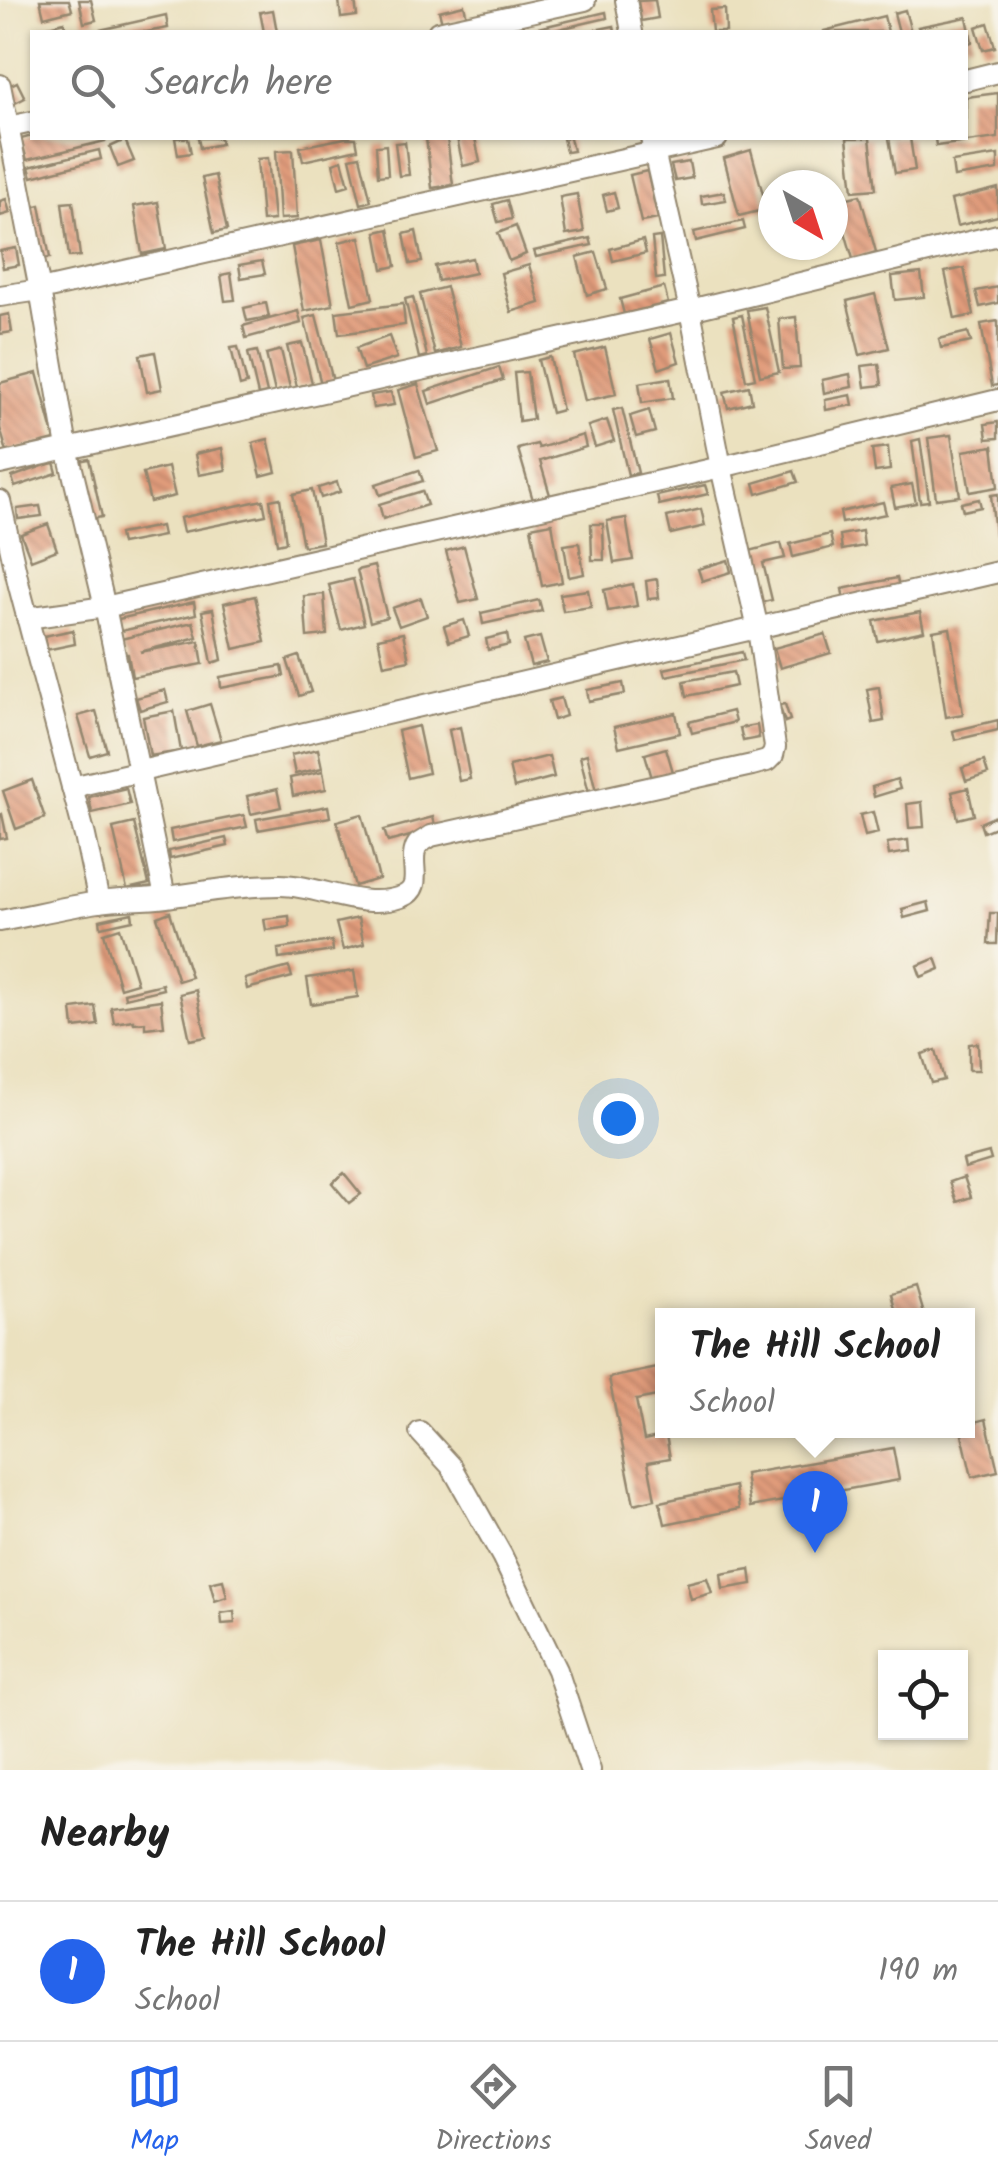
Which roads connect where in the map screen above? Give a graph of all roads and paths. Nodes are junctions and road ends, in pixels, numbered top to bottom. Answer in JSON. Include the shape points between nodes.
{"nodes":[{"id":1,"x":586,"y":0,"type":"edge"},
{"id":2,"x":626,"y":0,"type":"edge"},
{"id":3,"x":447,"y":30,"type":"edge"},
{"id":4,"x":632,"y":30,"type":"edge"},
{"id":5,"x":998,"y":72,"type":"edge"},
{"id":6,"x":968,"y":80,"type":"edge"},
{"id":7,"x":0,"y":85,"type":"edge"},
{"id":8,"x":30,"y":123,"type":"edge"},
{"id":9,"x":10,"y":128,"type":"junction"},
{"id":10,"x":698,"y":140,"type":"edge"},
{"id":11,"x":652,"y":145,"type":"edge"},
{"id":12,"x":998,"y":236,"type":"edge"},
{"id":13,"x":40,"y":290,"type":"junction"},
{"id":14,"x":0,"y":296,"type":"edge"},
{"id":15,"x":690,"y":310,"type":"junction"},
{"id":16,"x":998,"y":400,"type":"edge"},
{"id":17,"x":67,"y":448,"type":"junction"},
{"id":18,"x":0,"y":464,"type":"edge"},
{"id":19,"x":721,"y":467,"type":"junction"},
{"id":20,"x":0,"y":501,"type":"edge"},
{"id":21,"x":998,"y":572,"type":"edge"},
{"id":22,"x":10,"y":589,"type":"edge"},
{"id":23,"x":106,"y":607,"type":"junction"},
{"id":24,"x":28,"y":618,"type":"junction"},
{"id":25,"x":758,"y":630,"type":"junction"},
{"id":26,"x":140,"y":771,"type":"junction"},
{"id":27,"x":72,"y":787,"type":"junction"},
{"id":28,"x":165,"y":898,"type":"junction"},
{"id":29,"x":99,"y":902,"type":"junction"},
{"id":30,"x":0,"y":922,"type":"edge"},
{"id":31,"x":420,"y":1432,"type":"dead end"},
{"id":32,"x":590,"y":1770,"type":"edge"}],
"edges":[{"from":1,"to":3,"type":"street"},
{"from":2,"to":4,"type":"street"},
{"from":5,"to":6,"type":"street"},
{"from":7,"to":9,"type":"street"},
{"from":8,"to":9,"type":"street"},
{"from":9,"to":13,"type":"street"},
{"from":10,"to":11,"type":"street"},
{"from":11,"to":13,"type":"street"},
{"from":11,"to":15,"type":"street"},
{"from":12,"to":15,"type":"street"},
{"from":13,"to":14,"type":"street"},
{"from":13,"to":17,"type":"street"},
{"from":15,"to":17,"type":"street"},
{"from":15,"to":19,"type":"street"},
{"from":16,"to":19,"type":"street"},
{"from":17,"to":18,"type":"street"},
{"from":17,"to":23,"type":"street"},
{"from":19,"to":23,"type":"street"},
{"from":19,"to":25,"type":"street"},
{"from":20,"to":22,"type":"street"},
{"from":21,"to":25,"type":"street"},
{"from":22,"to":24,"type":"street"},
{"from":23,"to":24,"type":"street"},
{"from":23,"to":26,"type":"street"},
{"from":24,"to":27,"type":"street"},
{"from":25,"to":26,"type":"street"},
{"from":25,"to":28,"type":"street","via":[[775,735],[767,761],[431,836],[419,844],[417,876],[405,896],[348,899],[282,885]]},
{"from":26,"to":27,"type":"street"},
{"from":26,"to":28,"type":"street"},
{"from":27,"to":29,"type":"street"},
{"from":28,"to":29,"type":"street"},
{"from":29,"to":30,"type":"street"},
{"from":31,"to":32,"type":"street","via":[[452,1467],[502,1556],[557,1670]]}]}
